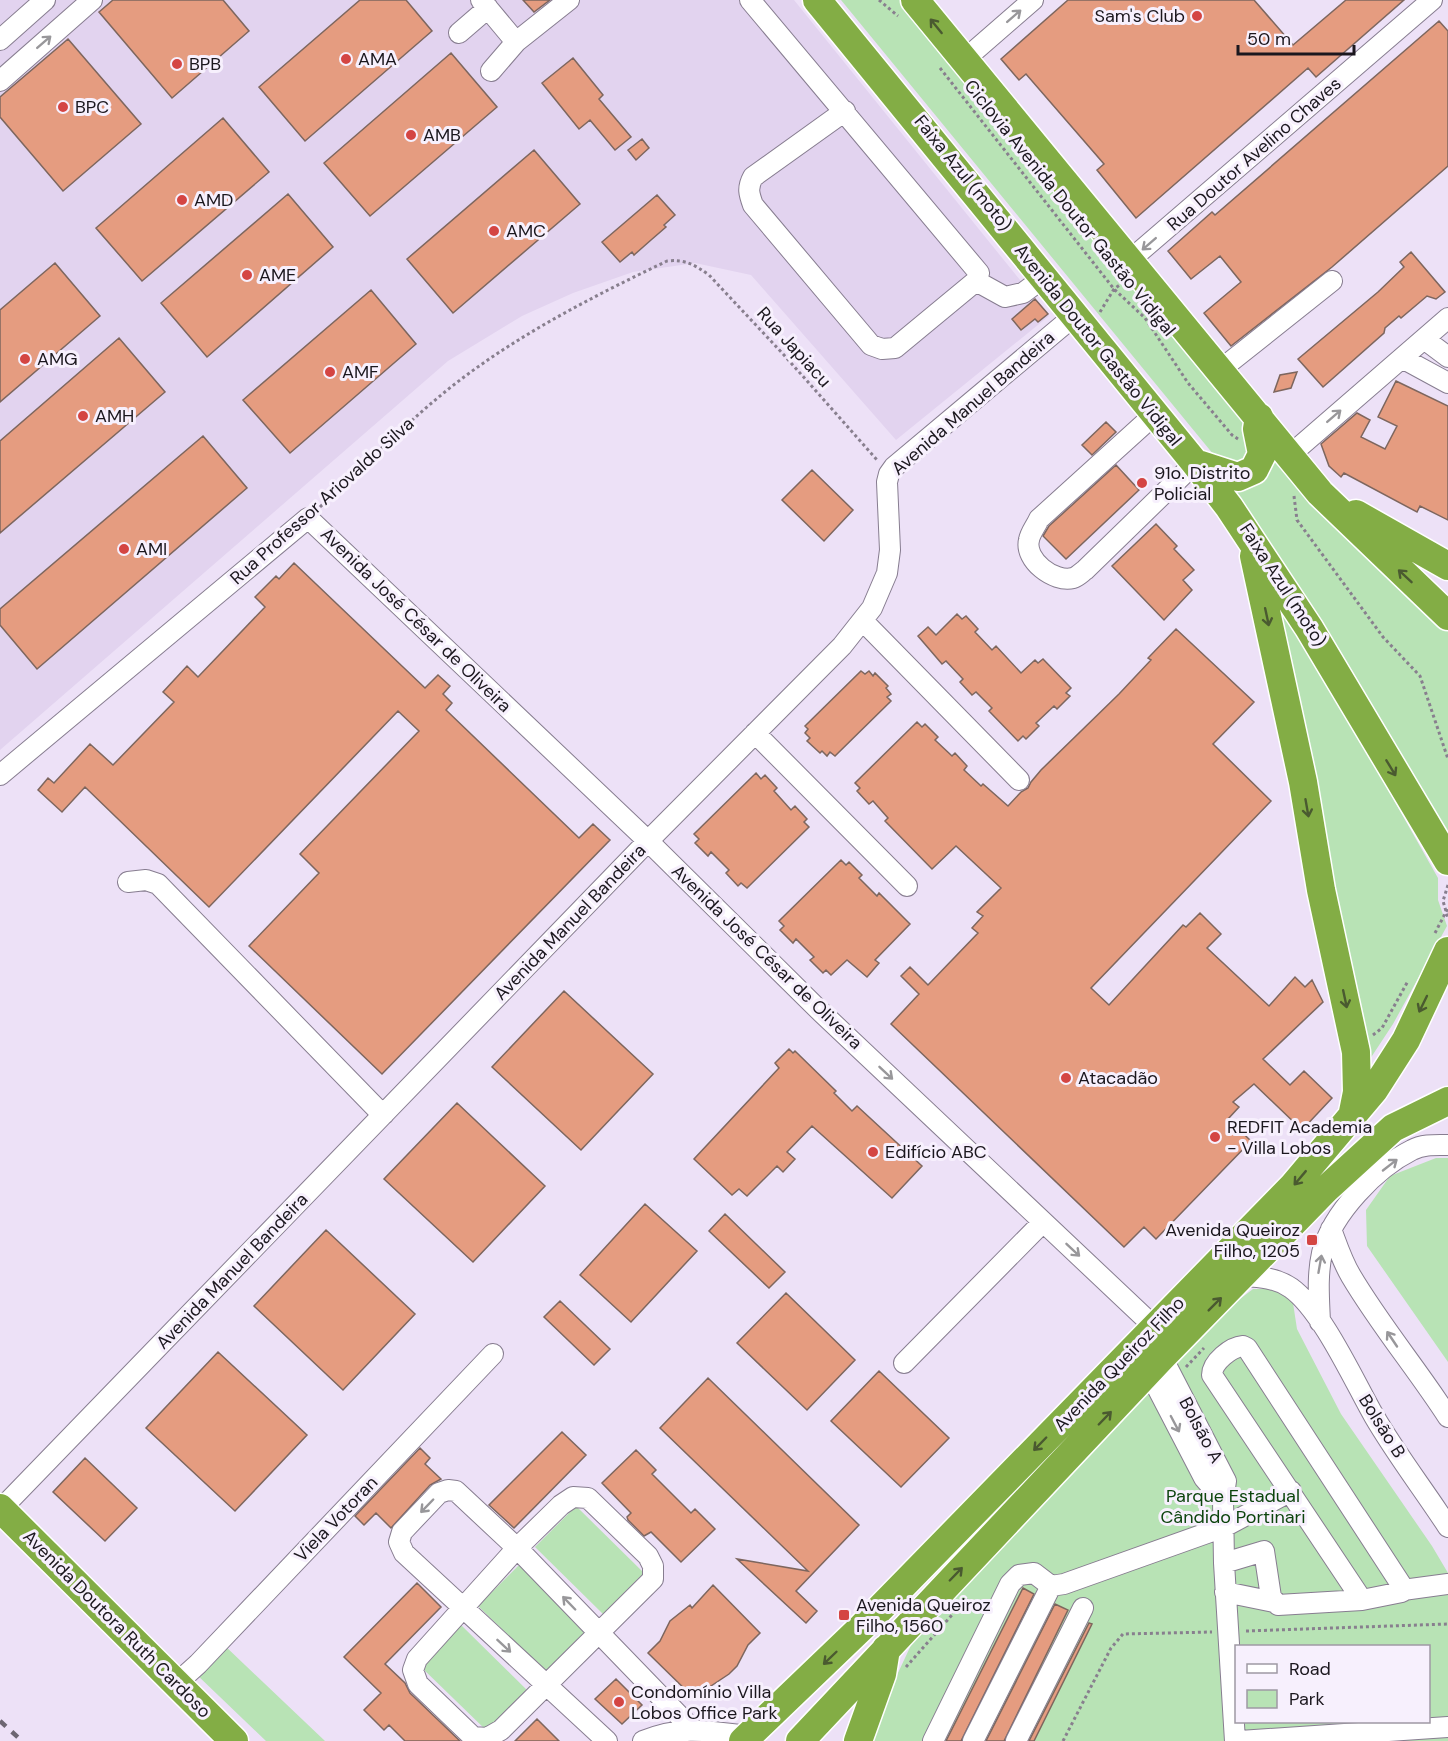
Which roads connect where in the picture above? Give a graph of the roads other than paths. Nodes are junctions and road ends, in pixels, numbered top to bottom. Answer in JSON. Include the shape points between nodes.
{"nodes":[{"id":1,"x":45,"y":0,"type":"edge"},
{"id":2,"x":92,"y":0,"type":"edge"},
{"id":3,"x":569,"y":0,"type":"edge"},
{"id":4,"x":750,"y":0,"type":"edge"},
{"id":5,"x":817,"y":0,"type":"edge"},
{"id":6,"x":822,"y":0,"type":"edge"},
{"id":7,"x":1033,"y":0,"type":"edge"},
{"id":8,"x":1432,"y":0,"type":"edge"},
{"id":9,"x":484,"y":4,"type":"edge"},
{"id":10,"x":908,"y":9,"type":"edge"},
{"id":11,"x":459,"y":33,"type":"dead end"},
{"id":12,"x":0,"y":40,"type":"edge"},
{"id":13,"x":516,"y":42,"type":"junction"},
{"id":14,"x":964,"y":60,"type":"junction"},
{"id":15,"x":491,"y":71,"type":"dead end"},
{"id":16,"x":0,"y":81,"type":"edge"},
{"id":17,"x":845,"y":111,"type":"junction"},
{"id":18,"x":1134,"y":265,"type":"junction"},
{"id":19,"x":1042,"y":278,"type":"junction"},
{"id":20,"x":1332,"y":280,"type":"dead end"},
{"id":21,"x":975,"y":281,"type":"junction"},
{"id":22,"x":1081,"y":320,"type":"junction"},
{"id":23,"x":1447,"y":322,"type":"edge"},
{"id":24,"x":1424,"y":339,"type":"junction"},
{"id":25,"x":1448,"y":357,"type":"edge"},
{"id":26,"x":1402,"y":358,"type":"junction"},
{"id":27,"x":1220,"y":370,"type":"junction"},
{"id":28,"x":1448,"y":383,"type":"edge"},
{"id":29,"x":1155,"y":414,"type":"junction"},
{"id":30,"x":1276,"y":454,"type":"junction"},
{"id":31,"x":1198,"y":464,"type":"junction"},
{"id":32,"x":1307,"y":494,"type":"junction"},
{"id":33,"x":308,"y":518,"type":"joint"},
{"id":34,"x":1251,"y":539,"type":"junction"},
{"id":35,"x":1448,"y":566,"type":"edge"},
{"id":36,"x":1448,"y":616,"type":"edge"},
{"id":37,"x":863,"y":621,"type":"junction"},
{"id":38,"x":1370,"y":730,"type":"junction"},
{"id":39,"x":755,"y":733,"type":"junction"},
{"id":40,"x":0,"y":775,"type":"edge"},
{"id":41,"x":1019,"y":780,"type":"dead end"},
{"id":42,"x":648,"y":841,"type":"junction"},
{"id":43,"x":1448,"y":861,"type":"edge"},
{"id":44,"x":128,"y":882,"type":"dead end"},
{"id":45,"x":907,"y":886,"type":"dead end"},
{"id":46,"x":1441,"y":943,"type":"edge"},
{"id":47,"x":1448,"y":1101,"type":"edge"},
{"id":48,"x":384,"y":1114,"type":"junction"},
{"id":49,"x":1352,"y":1118,"type":"junction"},
{"id":50,"x":1448,"y":1125,"type":"edge"},
{"id":51,"x":1393,"y":1128,"type":"junction"},
{"id":52,"x":1448,"y":1145,"type":"edge"},
{"id":53,"x":1043,"y":1221,"type":"junction"},
{"id":54,"x":1331,"y":1229,"type":"junction"},
{"id":55,"x":1243,"y":1276,"type":"junction"},
{"id":56,"x":1320,"y":1322,"type":"junction"},
{"id":57,"x":1160,"y":1350,"type":"junction"},
{"id":58,"x":494,"y":1354,"type":"dead end"},
{"id":59,"x":904,"y":1363,"type":"dead end"},
{"id":60,"x":1448,"y":1417,"type":"edge"},
{"id":61,"x":1291,"y":1491,"type":"junction"},
{"id":62,"x":1,"y":1509,"type":"edge"},
{"id":63,"x":1224,"y":1527,"type":"junction"},
{"id":64,"x":1448,"y":1527,"type":"edge"},
{"id":65,"x":517,"y":1548,"type":"junction"},
{"id":66,"x":1224,"y":1563,"type":"junction"},
{"id":67,"x":1448,"y":1584,"type":"edge"},
{"id":68,"x":1051,"y":1586,"type":"junction"},
{"id":69,"x":1402,"y":1590,"type":"junction"},
{"id":70,"x":1225,"y":1592,"type":"junction"},
{"id":71,"x":1362,"y":1600,"type":"junction"},
{"id":72,"x":1274,"y":1602,"type":"junction"},
{"id":73,"x":463,"y":1608,"type":"junction"},
{"id":74,"x":1083,"y":1608,"type":"dead end"},
{"id":75,"x":598,"y":1633,"type":"junction"},
{"id":76,"x":886,"y":1647,"type":"junction"},
{"id":77,"x":177,"y":1683,"type":"junction"},
{"id":78,"x":545,"y":1684,"type":"junction"},
{"id":79,"x":1235,"y":1716,"type":"edge"},
{"id":80,"x":1236,"y":1723,"type":"edge"},
{"id":81,"x":1448,"y":1727,"type":"edge"},
{"id":82,"x":692,"y":1729,"type":"junction"},
{"id":83,"x":745,"y":1739,"type":"edge"},
{"id":84,"x":234,"y":1741,"type":"edge"},
{"id":85,"x":606,"y":1741,"type":"edge"},
{"id":86,"x":643,"y":1741,"type":"edge"},
{"id":87,"x":800,"y":1741,"type":"edge"},
{"id":88,"x":858,"y":1741,"type":"edge"},
{"id":89,"x":933,"y":1741,"type":"edge"},
{"id":90,"x":973,"y":1741,"type":"edge"},
{"id":91,"x":1016,"y":1741,"type":"edge"},
{"id":92,"x":1237,"y":1741,"type":"edge"}],
"edges":[{"from":1,"to":12,"type":"street"},
{"from":16,"to":2,"type":"street","one_way":true},
{"from":3,"to":13,"type":"street"},
{"from":4,"to":17,"type":"street"},
{"from":5,"to":19,"type":"highway","name":"Avenida Doutor Gastão Vidigal"},
{"from":6,"to":22,"type":"street","name":"Faixa Azul (moto)"},
{"from":14,"to":7,"type":"street","one_way":true},
{"from":8,"to":18,"type":"street","name":"Rua Doutor Avelino Chaves","one_way":true},
{"from":9,"to":11,"type":"street"},
{"from":9,"to":13,"type":"street"},
{"from":14,"to":10,"type":"highway","one_way":true},
{"from":13,"to":15,"type":"street"},
{"from":14,"to":18,"type":"highway"},
{"from":17,"to":21,"type":"street","via":[[979,273]]},
{"from":17,"to":21,"type":"street","via":[[753,177],[749,194],[753,205],[871,345],[882,349],[895,348]]},
{"from":18,"to":27,"type":"highway"},
{"from":19,"to":21,"type":"street","via":[[1023,293],[1005,297]]},
{"from":19,"to":22,"type":"highway","name":"Avenida Doutor Gastão Vidigal"},
{"from":20,"to":27,"type":"street"},
{"from":22,"to":29,"type":"highway","name":"Avenida Doutor Gastão Vidigal"},
{"from":22,"to":31,"type":"street","name":"Faixa Azul (moto)"},
{"from":22,"to":37,"type":"street","name":"Avenida Manuel Bandeira","via":[[894,467],[886,489],[890,549],[887,573]]},
{"from":23,"to":24,"type":"street"},
{"from":24,"to":25,"type":"street"},
{"from":24,"to":26,"type":"street"},
{"from":26,"to":28,"type":"street"},
{"from":30,"to":26,"type":"street","one_way":true},
{"from":27,"to":30,"type":"highway","via":[[1259,417]]},
{"from":29,"to":31,"type":"highway","name":"Avenida Doutor Gastão Vidigal"},
{"from":29,"to":31,"type":"street","via":[[1039,519],[1028,541],[1030,556],[1058,578],[1072,578]]},
{"from":30,"to":31,"type":"highway","via":[[1238,477]]},
{"from":30,"to":32,"type":"highway"},
{"from":31,"to":34,"type":"highway","name":"Avenida Doutor Gastão Vidigal"},
{"from":31,"to":38,"type":"street","name":"Faixa Azul (moto)","via":[[1287,584]]},
{"from":32,"to":35,"type":"highway"},
{"from":36,"to":32,"type":"highway","one_way":true},
{"from":33,"to":40,"type":"street","name":"Rua Professor Ariovaldo Silva"},
{"from":33,"to":42,"type":"street","name":"Avenida José César de Oliveira"},
{"from":34,"to":38,"type":"highway","name":"Avenida Doutor Gastão Vidigal"},
{"from":34,"to":49,"type":"highway","one_way":true,"via":[[1356,1052],[1357,1092]]},
{"from":37,"to":39,"type":"street","name":"Avenida Manuel Bandeira"},
{"from":37,"to":41,"type":"street"},
{"from":38,"to":43,"type":"highway","name":"Avenida Doutor Gastão Vidigal","one_way":true},
{"from":39,"to":42,"type":"street","name":"Avenida Manuel Bandeira"},
{"from":39,"to":45,"type":"street"},
{"from":42,"to":48,"type":"street","name":"Avenida Manuel Bandeira"},
{"from":42,"to":53,"type":"street","name":"Avenida José César de Oliveira","one_way":true,"via":[[820,1012]]},
{"from":44,"to":48,"type":"street","via":[[146,880],[158,885]]},
{"from":46,"to":49,"type":"highway","name":"Avenida Queiroz Filho","one_way":true,"via":[[1406,1040]]},
{"from":47,"to":51,"type":"highway","name":"Avenida Queiroz Filho"},
{"from":48,"to":62,"type":"street","name":"Avenida Manuel Bandeira"},
{"from":49,"to":57,"type":"highway","name":"Avenida Queiroz Filho","one_way":true},
{"from":50,"to":51,"type":"highway"},
{"from":51,"to":55,"type":"highway","name":"Avenida Queiroz Filho","via":[[1325,1190]]},
{"from":54,"to":52,"type":"street","name":"Bolsão B","one_way":true,"via":[[1347,1204],[1395,1160],[1413,1149]]},
{"from":53,"to":57,"type":"street","name":"Avenida José César de Oliveira","one_way":true},
{"from":53,"to":59,"type":"street"},
{"from":56,"to":54,"type":"street","name":"Bolsão B","one_way":true,"via":[[1318,1278]]},
{"from":60,"to":54,"type":"street","one_way":true,"via":[[1350,1275]]},
{"from":55,"to":56,"type":"street","name":"Bolsão B","via":[[1279,1281],[1292,1288]]},
{"from":57,"to":55,"type":"highway","name":"Avenida Queiroz Filho","one_way":true},
{"from":56,"to":64,"type":"street","name":"Bolsão B","via":[[1374,1417]]},
{"from":57,"to":63,"type":"street","name":"Bolsão A","via":[[1204,1478],[1223,1500]]},
{"from":76,"to":57,"type":"highway","name":"Avenida Queiroz Filho","one_way":true},
{"from":57,"to":83,"type":"highway","name":"Avenida Queiroz Filho","one_way":true},
{"from":58,"to":77,"type":"street","name":"Viela Votoran"},
{"from":61,"to":63,"type":"street"},
{"from":61,"to":69,"type":"street","via":[[1212,1375],[1215,1364],[1236,1347],[1247,1348]]},
{"from":61,"to":71,"type":"street"},
{"from":62,"to":77,"type":"highway","name":"Avenida Doutora Ruth Cardoso"},
{"from":63,"to":66,"type":"street"},
{"from":63,"to":68,"type":"street"},
{"from":65,"to":73,"type":"street"},
{"from":65,"to":73,"type":"street","one_way":true,"via":[[456,1491],[439,1493],[402,1532],[399,1542],[404,1553]]},
{"from":75,"to":65,"type":"street","one_way":true},
{"from":65,"to":75,"type":"street","via":[[573,1497],[588,1498],[648,1556],[653,1578]]},
{"from":66,"to":70,"type":"street"},
{"from":66,"to":72,"type":"street","via":[[1272,1548]]},
{"from":67,"to":69,"type":"street"},
{"from":68,"to":89,"type":"street","via":[[1034,1573],[1019,1575],[1010,1584]]},
{"from":68,"to":90,"type":"street"},
{"from":69,"to":71,"type":"street"},
{"from":70,"to":72,"type":"street"},
{"from":70,"to":79,"type":"street"},
{"from":71,"to":72,"type":"street","via":[[1278,1605]]},
{"from":73,"to":78,"type":"street","one_way":true},
{"from":73,"to":78,"type":"street","via":[[417,1659],[413,1670],[418,1684],[473,1737],[487,1738],[501,1730]]},
{"from":74,"to":91,"type":"street"},
{"from":75,"to":78,"type":"street"},
{"from":75,"to":82,"type":"street"},
{"from":76,"to":87,"type":"highway","name":"Avenida Queiroz Filho"},
{"from":76,"to":88,"type":"highway","via":[[879,1683]]},
{"from":77,"to":84,"type":"highway","name":"Avenida Doutora Ruth Cardoso"},
{"from":78,"to":85,"type":"street"},
{"from":80,"to":92,"type":"street"},
{"from":81,"to":92,"type":"street"},
{"from":82,"to":83,"type":"street"},
{"from":82,"to":86,"type":"street"}]}
